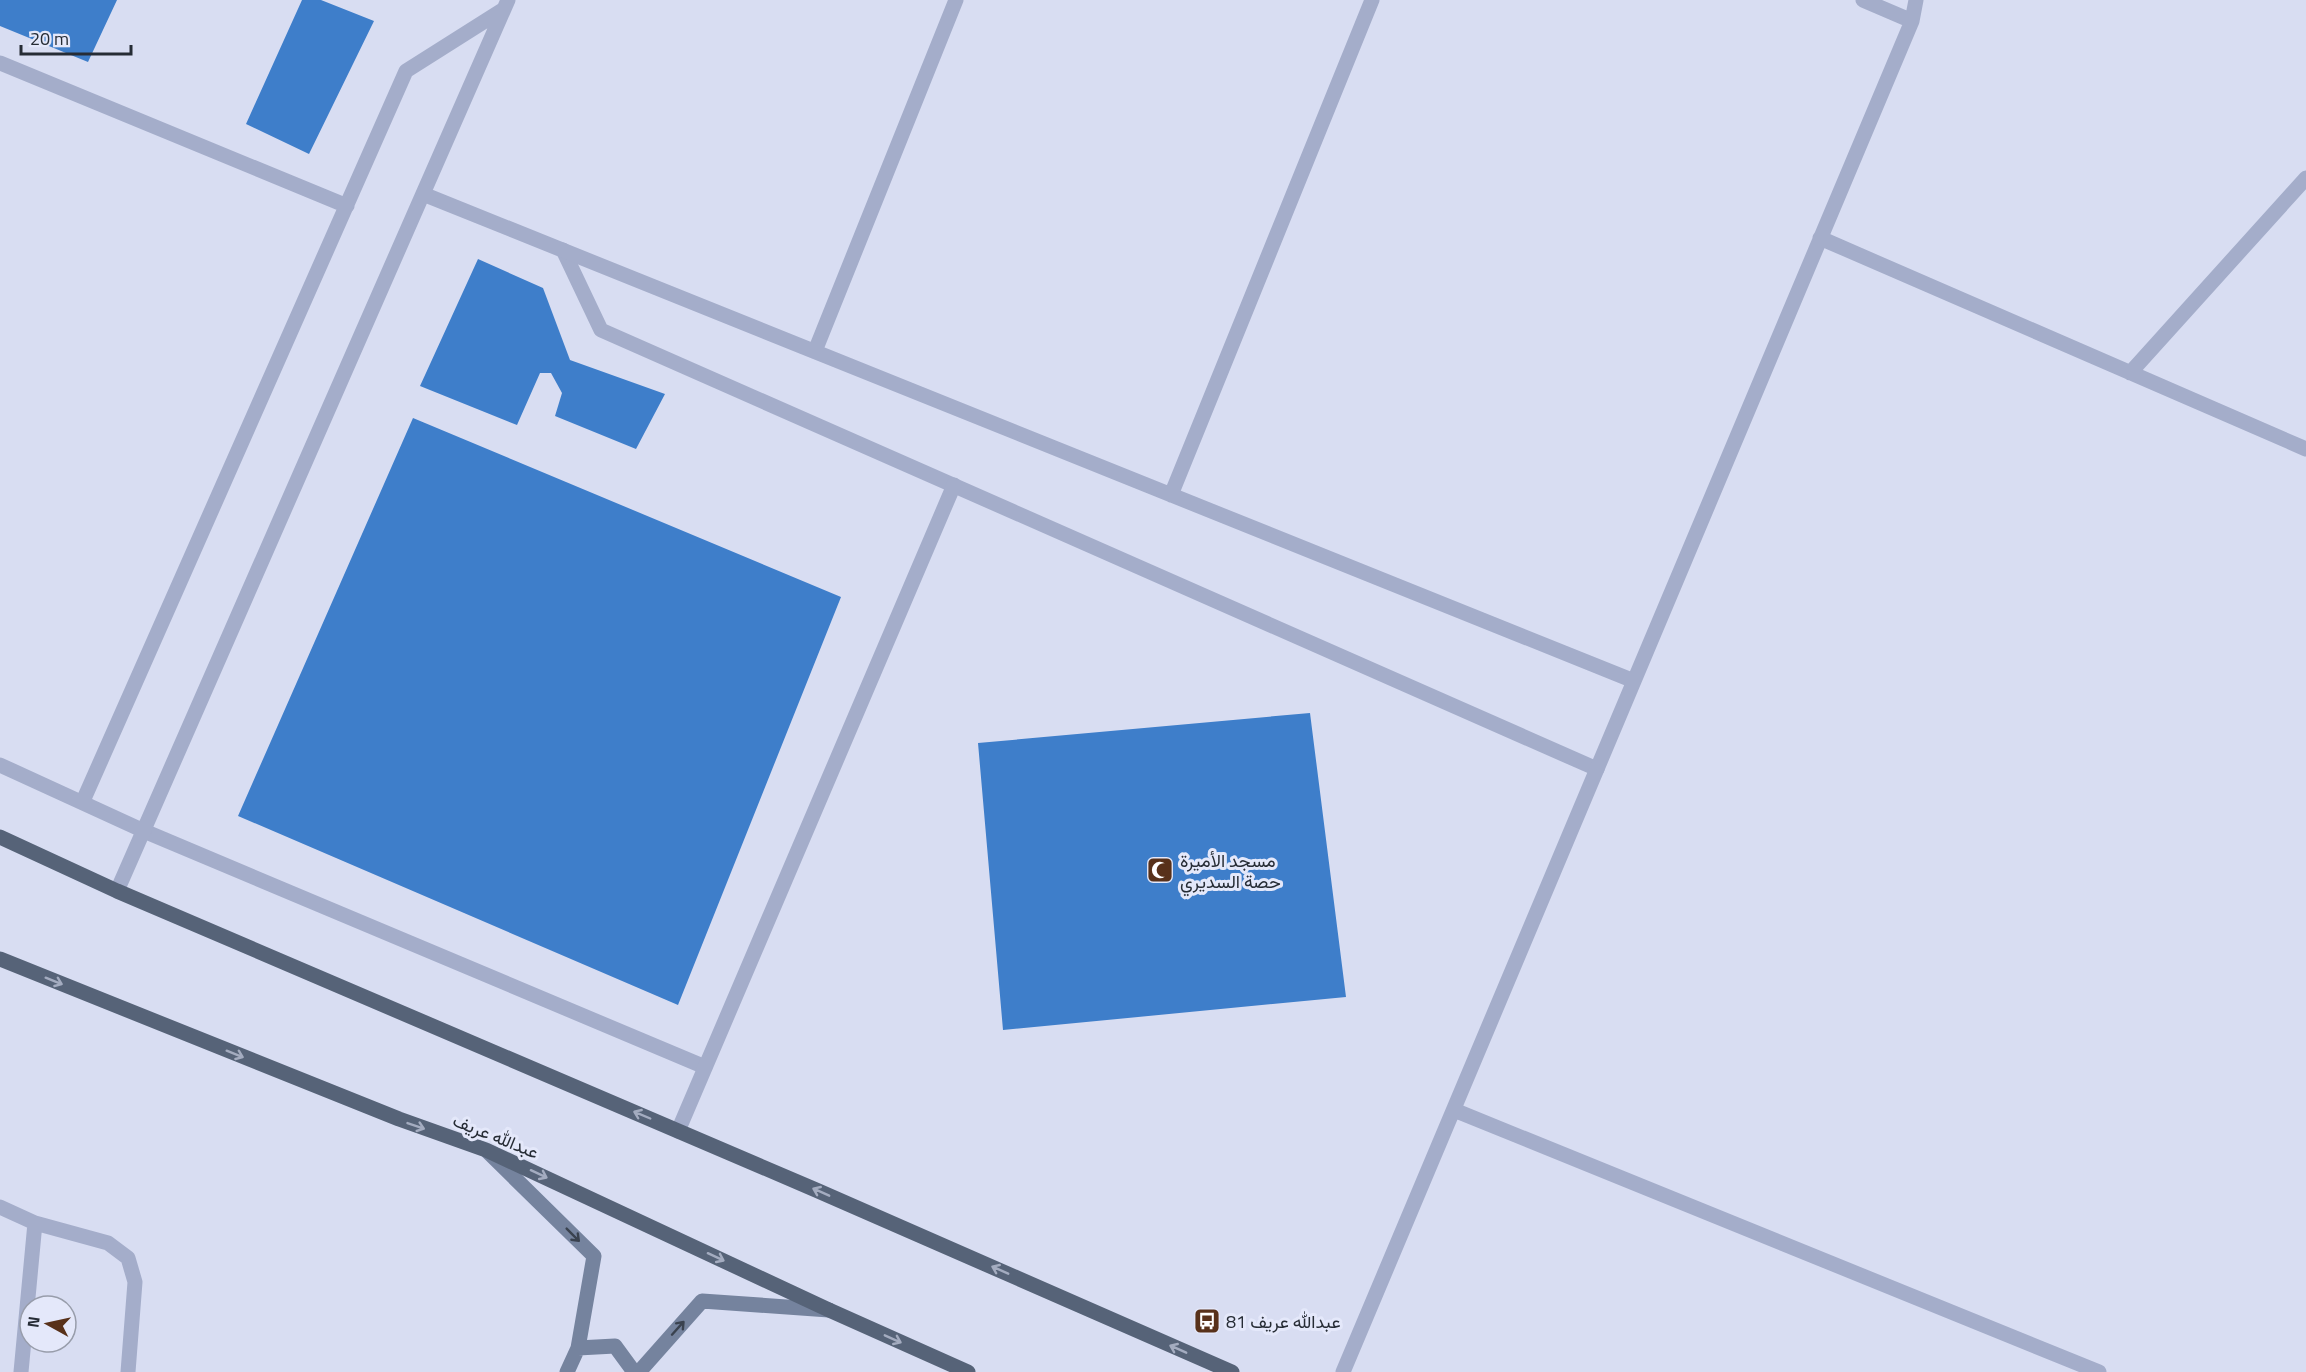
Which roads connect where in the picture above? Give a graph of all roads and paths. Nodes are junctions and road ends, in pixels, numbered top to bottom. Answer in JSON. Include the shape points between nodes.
{"nodes":[{"id":1,"x":956,"y":0,"type":"edge"},
{"id":2,"x":1372,"y":0,"type":"edge"},
{"id":3,"x":1863,"y":0,"type":"edge"},
{"id":4,"x":1916,"y":0,"type":"edge"},
{"id":5,"x":506,"y":4,"type":"edge"},
{"id":6,"x":1912,"y":21,"type":"junction"},
{"id":7,"x":0,"y":63,"type":"edge"},
{"id":8,"x":2306,"y":178,"type":"edge"},
{"id":9,"x":423,"y":194,"type":"junction"},
{"id":10,"x":346,"y":206,"type":"junction"},
{"id":11,"x":1820,"y":238,"type":"junction"},
{"id":12,"x":563,"y":250,"type":"junction"},
{"id":13,"x":815,"y":351,"type":"junction"},
{"id":14,"x":2130,"y":373,"type":"junction"},
{"id":15,"x":2306,"y":449,"type":"edge"},
{"id":16,"x":954,"y":485,"type":"junction"},
{"id":17,"x":1171,"y":495,"type":"junction"},
{"id":18,"x":1634,"y":681,"type":"junction"},
{"id":19,"x":0,"y":765,"type":"edge"},
{"id":20,"x":1597,"y":769,"type":"junction"},
{"id":21,"x":83,"y":801,"type":"junction"},
{"id":22,"x":144,"y":831,"type":"junction"},
{"id":23,"x":0,"y":837,"type":"edge"},
{"id":24,"x":117,"y":891,"type":"junction"},
{"id":25,"x":0,"y":959,"type":"edge"},
{"id":26,"x":705,"y":1067,"type":"junction"},
{"id":27,"x":1454,"y":1110,"type":"junction"},
{"id":28,"x":678,"y":1131,"type":"junction"},
{"id":29,"x":486,"y":1150,"type":"junction"},
{"id":30,"x":0,"y":1206,"type":"edge"},
{"id":31,"x":34,"y":1223,"type":"junction"},
{"id":32,"x":829,"y":1310,"type":"junction"},
{"id":33,"x":578,"y":1348,"type":"junction"},
{"id":34,"x":21,"y":1372,"type":"edge"},
{"id":35,"x":128,"y":1372,"type":"edge"},
{"id":36,"x":567,"y":1372,"type":"edge"},
{"id":37,"x":637,"y":1372,"type":"edge"},
{"id":38,"x":968,"y":1372,"type":"edge"},
{"id":39,"x":1232,"y":1372,"type":"edge"},
{"id":40,"x":1343,"y":1372,"type":"edge"},
{"id":41,"x":2098,"y":1372,"type":"edge"}],
"edges":[{"from":1,"to":13,"type":"street"},
{"from":2,"to":17,"type":"street"},
{"from":3,"to":6,"type":"street"},
{"from":4,"to":6,"type":"street"},
{"from":5,"to":9,"type":"street"},
{"from":5,"to":10,"type":"street","via":[[406,71]]},
{"from":6,"to":11,"type":"street"},
{"from":7,"to":10,"type":"street"},
{"from":8,"to":14,"type":"street"},
{"from":9,"to":12,"type":"street"},
{"from":9,"to":22,"type":"street"},
{"from":10,"to":21,"type":"street"},
{"from":11,"to":14,"type":"street"},
{"from":11,"to":18,"type":"street"},
{"from":12,"to":13,"type":"street"},
{"from":12,"to":16,"type":"street","via":[[601,330]]},
{"from":13,"to":17,"type":"street"},
{"from":14,"to":15,"type":"street"},
{"from":16,"to":20,"type":"street"},
{"from":16,"to":26,"type":"street"},
{"from":17,"to":18,"type":"street"},
{"from":18,"to":20,"type":"street"},
{"from":19,"to":21,"type":"street"},
{"from":20,"to":27,"type":"street"},
{"from":21,"to":22,"type":"street"},
{"from":22,"to":24,"type":"street"},
{"from":22,"to":26,"type":"street"},
{"from":23,"to":24,"type":"main road"},
{"from":28,"to":24,"type":"main road","one_way":true},
{"from":25,"to":29,"type":"main road","name":"عبدالله عريف","one_way":true},
{"from":26,"to":28,"type":"street"},
{"from":27,"to":40,"type":"street"},
{"from":27,"to":41,"type":"street"},
{"from":39,"to":28,"type":"main road","one_way":true},
{"from":29,"to":32,"type":"main road","name":"عبدالله عريف","one_way":true},
{"from":29,"to":33,"type":"street","one_way":true,"via":[[594,1256]]},
{"from":30,"to":31,"type":"street"},
{"from":31,"to":34,"type":"street"},
{"from":31,"to":35,"type":"street","via":[[108,1243],[128,1258],[135,1282]]},
{"from":37,"to":32,"type":"street","one_way":true,"via":[[702,1301]]},
{"from":32,"to":38,"type":"main road","name":"عبدالله عريف","one_way":true},
{"from":33,"to":36,"type":"street"},
{"from":33,"to":37,"type":"street","via":[[615,1346]]}]}
